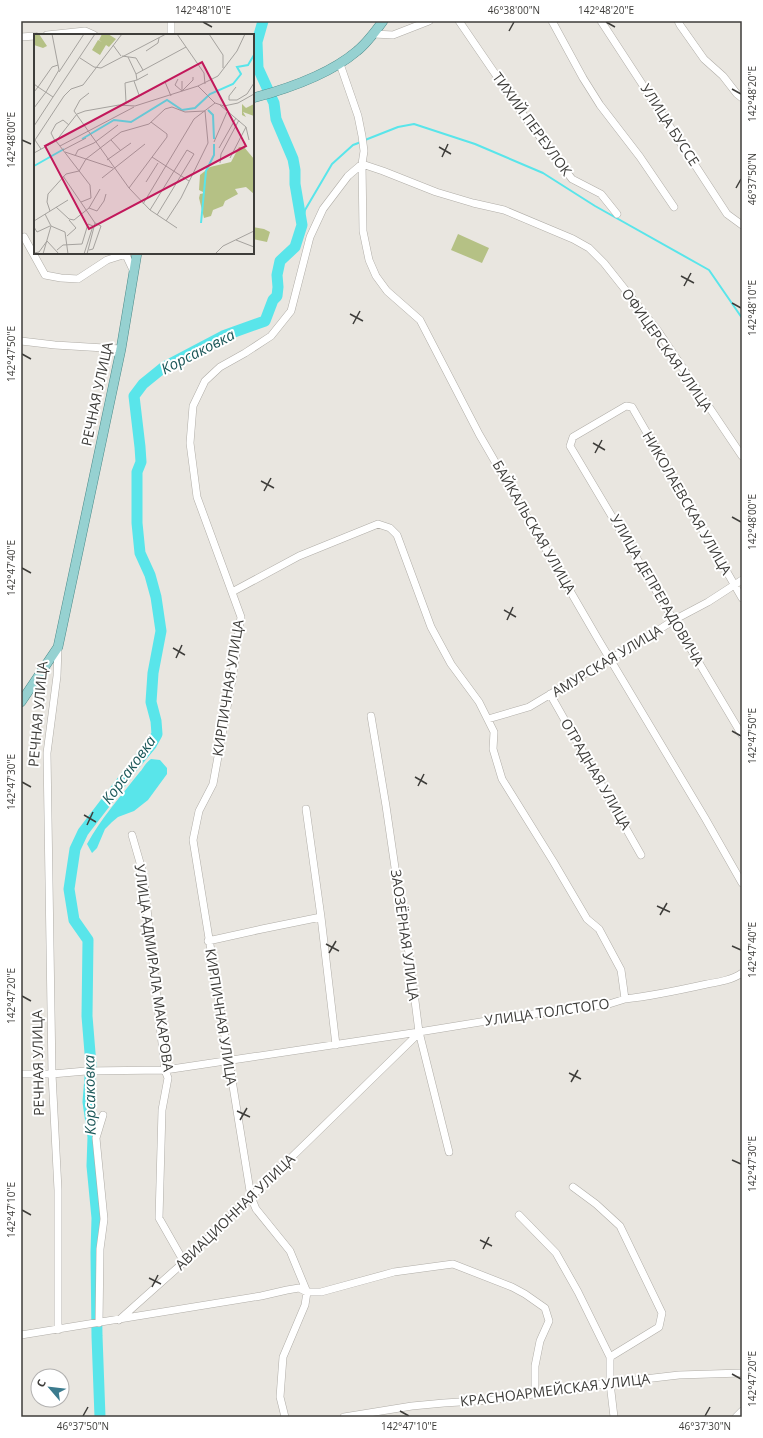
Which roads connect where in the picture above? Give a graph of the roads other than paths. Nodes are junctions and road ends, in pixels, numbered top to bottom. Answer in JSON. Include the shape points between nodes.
{"nodes":[{"id":1,"x":171,"y":21,"type":"edge"},
{"id":2,"x":383,"y":21,"type":"edge"},
{"id":3,"x":429,"y":21,"type":"edge"},
{"id":4,"x":459,"y":21,"type":"edge"},
{"id":5,"x":552,"y":21,"type":"edge"},
{"id":6,"x":602,"y":21,"type":"edge"},
{"id":7,"x":678,"y":21,"type":"edge"},
{"id":8,"x":56,"y":34,"type":"edge"},
{"id":9,"x":92,"y":34,"type":"edge"},
{"id":10,"x":170,"y":34,"type":"edge"},
{"id":11,"x":374,"y":34,"type":"junction"},
{"id":12,"x":34,"y":36,"type":"edge"},
{"id":13,"x":21,"y":37,"type":"edge"},
{"id":14,"x":340,"y":64,"type":"junction"},
{"id":15,"x":256,"y":97,"type":"edge"},
{"id":16,"x":742,"y":98,"type":"edge"},
{"id":17,"x":362,"y":164,"type":"junction"},
{"id":18,"x":674,"y":207,"type":"dead end"},
{"id":19,"x":617,"y":214,"type":"dead end"},
{"id":20,"x":742,"y":225,"type":"edge"},
{"id":21,"x":24,"y":237,"type":"dead end"},
{"id":22,"x":122,"y":254,"type":"edge"},
{"id":23,"x":125,"y":254,"type":"edge"},
{"id":24,"x":137,"y":254,"type":"edge"},
{"id":25,"x":134,"y":272,"type":"junction"},
{"id":26,"x":21,"y":341,"type":"edge"},
{"id":27,"x":121,"y":349,"type":"junction"},
{"id":28,"x":632,"y":407,"type":"joint"},
{"id":29,"x":742,"y":456,"type":"edge"},
{"id":30,"x":742,"y":580,"type":"edge"},
{"id":31,"x":734,"y":585,"type":"junction"},
{"id":32,"x":232,"y":592,"type":"junction"},
{"id":33,"x":742,"y":598,"type":"edge"},
{"id":34,"x":674,"y":620,"type":"junction"},
{"id":35,"x":58,"y":647,"type":"junction"},
{"id":36,"x":611,"y":658,"type":"junction"},
{"id":37,"x":550,"y":694,"type":"junction"},
{"id":38,"x":21,"y":702,"type":"edge"},
{"id":39,"x":370,"y":716,"type":"dead end"},
{"id":40,"x":488,"y":720,"type":"junction"},
{"id":41,"x":742,"y":735,"type":"edge"},
{"id":42,"x":306,"y":809,"type":"dead end"},
{"id":43,"x":132,"y":835,"type":"dead end"},
{"id":44,"x":642,"y":855,"type":"dead end"},
{"id":45,"x":742,"y":883,"type":"edge"},
{"id":46,"x":322,"y":917,"type":"junction"},
{"id":47,"x":208,"y":941,"type":"junction"},
{"id":48,"x":742,"y":973,"type":"edge"},
{"id":49,"x":625,"y":999,"type":"junction"},
{"id":50,"x":419,"y":1032,"type":"junction"},
{"id":51,"x":336,"y":1045,"type":"junction"},
{"id":52,"x":228,"y":1060,"type":"junction"},
{"id":53,"x":165,"y":1070,"type":"junction"},
{"id":54,"x":21,"y":1074,"type":"edge"},
{"id":55,"x":52,"y":1074,"type":"junction"},
{"id":56,"x":103,"y":1115,"type":"dead end"},
{"id":57,"x":449,"y":1152,"type":"dead end"},
{"id":58,"x":573,"y":1187,"type":"dead end"},
{"id":59,"x":251,"y":1197,"type":"junction"},
{"id":60,"x":519,"y":1215,"type":"dead end"},
{"id":61,"x":184,"y":1262,"type":"junction"},
{"id":62,"x":307,"y":1292,"type":"junction"},
{"id":63,"x":119,"y":1320,"type":"junction"},
{"id":64,"x":96,"y":1323,"type":"junction"},
{"id":65,"x":58,"y":1330,"type":"junction"},
{"id":66,"x":21,"y":1335,"type":"edge"},
{"id":67,"x":610,"y":1358,"type":"junction"},
{"id":68,"x":742,"y":1372,"type":"edge"},
{"id":69,"x":610,"y":1383,"type":"junction"},
{"id":70,"x":535,"y":1394,"type":"junction"},
{"id":71,"x":742,"y":1411,"type":"edge"},
{"id":72,"x":285,"y":1417,"type":"edge"},
{"id":73,"x":344,"y":1417,"type":"edge"},
{"id":74,"x":614,"y":1417,"type":"edge"},
{"id":75,"x":736,"y":1417,"type":"edge"}],
"edges":[{"from":1,"to":10,"type":"street"},
{"from":2,"to":11,"type":"main road"},
{"from":3,"to":11,"type":"street","via":[[393,35]]},
{"from":4,"to":19,"type":"street","name":"ТИХИЙ ПЕРЕУЛОК","via":[[572,180],[601,194]]},
{"from":5,"to":18,"type":"street","via":[[600,105]]},
{"from":6,"to":20,"type":"street","name":"УЛИЦА БУССЕ","via":[[727,214]]},
{"from":7,"to":16,"type":"street","via":[[704,59]]},
{"from":8,"to":9,"type":"street","via":[[85,31]]},
{"from":11,"to":14,"type":"main road"},
{"from":12,"to":13,"type":"street"},
{"from":14,"to":15,"type":"main road"},
{"from":14,"to":17,"type":"street","via":[[360,125],[364,151]]},
{"from":17,"to":29,"type":"street","name":"ОФИЦЕРСКАЯ УЛИЦА","via":[[436,192],[504,210],[589,248],[604,262],[658,331]]},
{"from":17,"to":32,"type":"street","name":"КИРПИЧНАЯ УЛИЦА","via":[[348,176],[324,209],[310,237],[291,311],[271,336],[220,366],[205,381],[193,406],[190,443],[197,497]]},
{"from":17,"to":36,"type":"street","name":"БАЙКАЛЬСКАЯ УЛИЦА","via":[[363,231],[369,260],[376,276],[388,291],[420,320],[479,434]]},
{"from":21,"to":22,"type":"street","via":[[45,275],[61,278],[78,279],[107,260]]},
{"from":23,"to":25,"type":"street"},
{"from":24,"to":25,"type":"main road","name":"РЕЧНАЯ УЛИЦА"},
{"from":25,"to":27,"type":"main road","name":"РЕЧНАЯ УЛИЦА"},
{"from":26,"to":27,"type":"street"},
{"from":27,"to":35,"type":"main road","name":"РЕЧНАЯ УЛИЦА"},
{"from":28,"to":31,"type":"street","name":"НИКОЛАЕВСКАЯ УЛИЦА"},
{"from":28,"to":34,"type":"street","name":"УЛИЦА ДЕПРЕРАДОВИЧА","via":[[626,406],[573,438],[570,446]]},
{"from":30,"to":31,"type":"street","name":"АМУРСКАЯ УЛИЦА"},
{"from":31,"to":33,"type":"street","name":"НИКОЛАЕВСКАЯ УЛИЦА"},
{"from":31,"to":34,"type":"street","name":"АМУРСКАЯ УЛИЦА"},
{"from":32,"to":40,"type":"street","name":"УЛИЦА ТОЛСТОГО","via":[[299,556],[378,524],[390,528],[397,536],[431,627],[451,664],[479,702]]},
{"from":32,"to":47,"type":"street","name":"КИРПИЧНАЯ УЛИЦА","via":[[241,617],[232,680],[213,784],[199,811],[193,840]]},
{"from":34,"to":36,"type":"street","name":"АМУРСКАЯ УЛИЦА"},
{"from":34,"to":41,"type":"street","name":"УЛИЦА ДЕПРЕРАДОВИЧА"},
{"from":35,"to":38,"type":"main road"},
{"from":35,"to":55,"type":"street","name":"РЕЧНАЯ УЛИЦА","via":[[47,753]]},
{"from":36,"to":37,"type":"street","name":"АМУРСКАЯ УЛИЦА"},
{"from":36,"to":45,"type":"street","name":"БАЙКАЛЬСКАЯ УЛИЦА"},
{"from":37,"to":40,"type":"street","name":"АМУРСКАЯ УЛИЦА","via":[[529,707]]},
{"from":37,"to":44,"type":"street","name":"ОТРАДНАЯ УЛИЦА"},
{"from":39,"to":50,"type":"street","name":"ЗАОЗЁРНАЯ УЛИЦА","via":[[403,907]]},
{"from":40,"to":49,"type":"street","name":"УЛИЦА ТОЛСТОГО","via":[[494,732],[493,749],[502,779],[554,861],[587,920],[599,929],[621,970]]},
{"from":42,"to":46,"type":"street"},
{"from":43,"to":53,"type":"street","name":"УЛИЦА АДМИРАЛА МАКАРОВА","via":[[143,873]]},
{"from":46,"to":47,"type":"street"},
{"from":46,"to":51,"type":"street"},
{"from":47,"to":52,"type":"street","name":"КИРПИЧНАЯ УЛИЦА"},
{"from":48,"to":49,"type":"street","via":[[736,978],[701,986]]},
{"from":49,"to":50,"type":"street","name":"УЛИЦА ТОЛСТОГО","via":[[609,1004]]},
{"from":50,"to":51,"type":"street","name":"УЛИЦА ТОЛСТОГО"},
{"from":50,"to":57,"type":"street","name":"ЗАОЗЁРНАЯ УЛИЦА"},
{"from":50,"to":59,"type":"street","name":"АВИАЦИОННАЯ УЛИЦА"},
{"from":51,"to":52,"type":"street","name":"УЛИЦА ТОЛСТОГО"},
{"from":52,"to":53,"type":"street","name":"УЛИЦА ТОЛСТОГО"},
{"from":52,"to":59,"type":"street","name":"КИРПИЧНАЯ УЛИЦА"},
{"from":53,"to":55,"type":"street","name":"УЛИЦА ТОЛСТОГО"},
{"from":53,"to":61,"type":"street","name":"УЛИЦА АДМИРАЛА МАКАРОВА","via":[[168,1078],[162,1110],[159,1218]]},
{"from":54,"to":55,"type":"street","name":"УЛИЦА ТОЛСТОГО"},
{"from":55,"to":65,"type":"street","name":"РЕЧНАЯ УЛИЦА","via":[[58,1190]]},
{"from":56,"to":64,"type":"street","via":[[96,1138],[104,1219]]},
{"from":58,"to":67,"type":"street","via":[[620,1226],[662,1313],[659,1328]]},
{"from":59,"to":61,"type":"street","name":"АВИАЦИОННАЯ УЛИЦА"},
{"from":59,"to":62,"type":"street","name":"КИРПИЧНАЯ УЛИЦА","via":[[256,1210],[290,1251]]},
{"from":60,"to":67,"type":"street","via":[[556,1253]]},
{"from":61,"to":63,"type":"street","name":"АВИАЦИОННАЯ УЛИЦА"},
{"from":62,"to":63,"type":"street","via":[[299,1288]]},
{"from":62,"to":70,"type":"street","via":[[321,1292],[394,1272],[453,1264],[512,1287],[544,1308],[549,1321],[540,1341],[535,1366]]},
{"from":62,"to":72,"type":"street","via":[[305,1305],[283,1357],[280,1397]]},
{"from":63,"to":64,"type":"street"},
{"from":64,"to":65,"type":"street"},
{"from":65,"to":66,"type":"street"},
{"from":67,"to":69,"type":"street"},
{"from":68,"to":69,"type":"street","name":"КРАСНОАРМЕЙСКАЯ УЛИЦА","via":[[679,1375]]},
{"from":69,"to":70,"type":"street","name":"КРАСНОАРМЕЙСКАЯ УЛИЦА"},
{"from":69,"to":74,"type":"street"},
{"from":70,"to":73,"type":"street","name":"КРАСНОАРМЕЙСКАЯ УЛИЦА","via":[[412,1406]]},
{"from":71,"to":75,"type":"street"}]}
